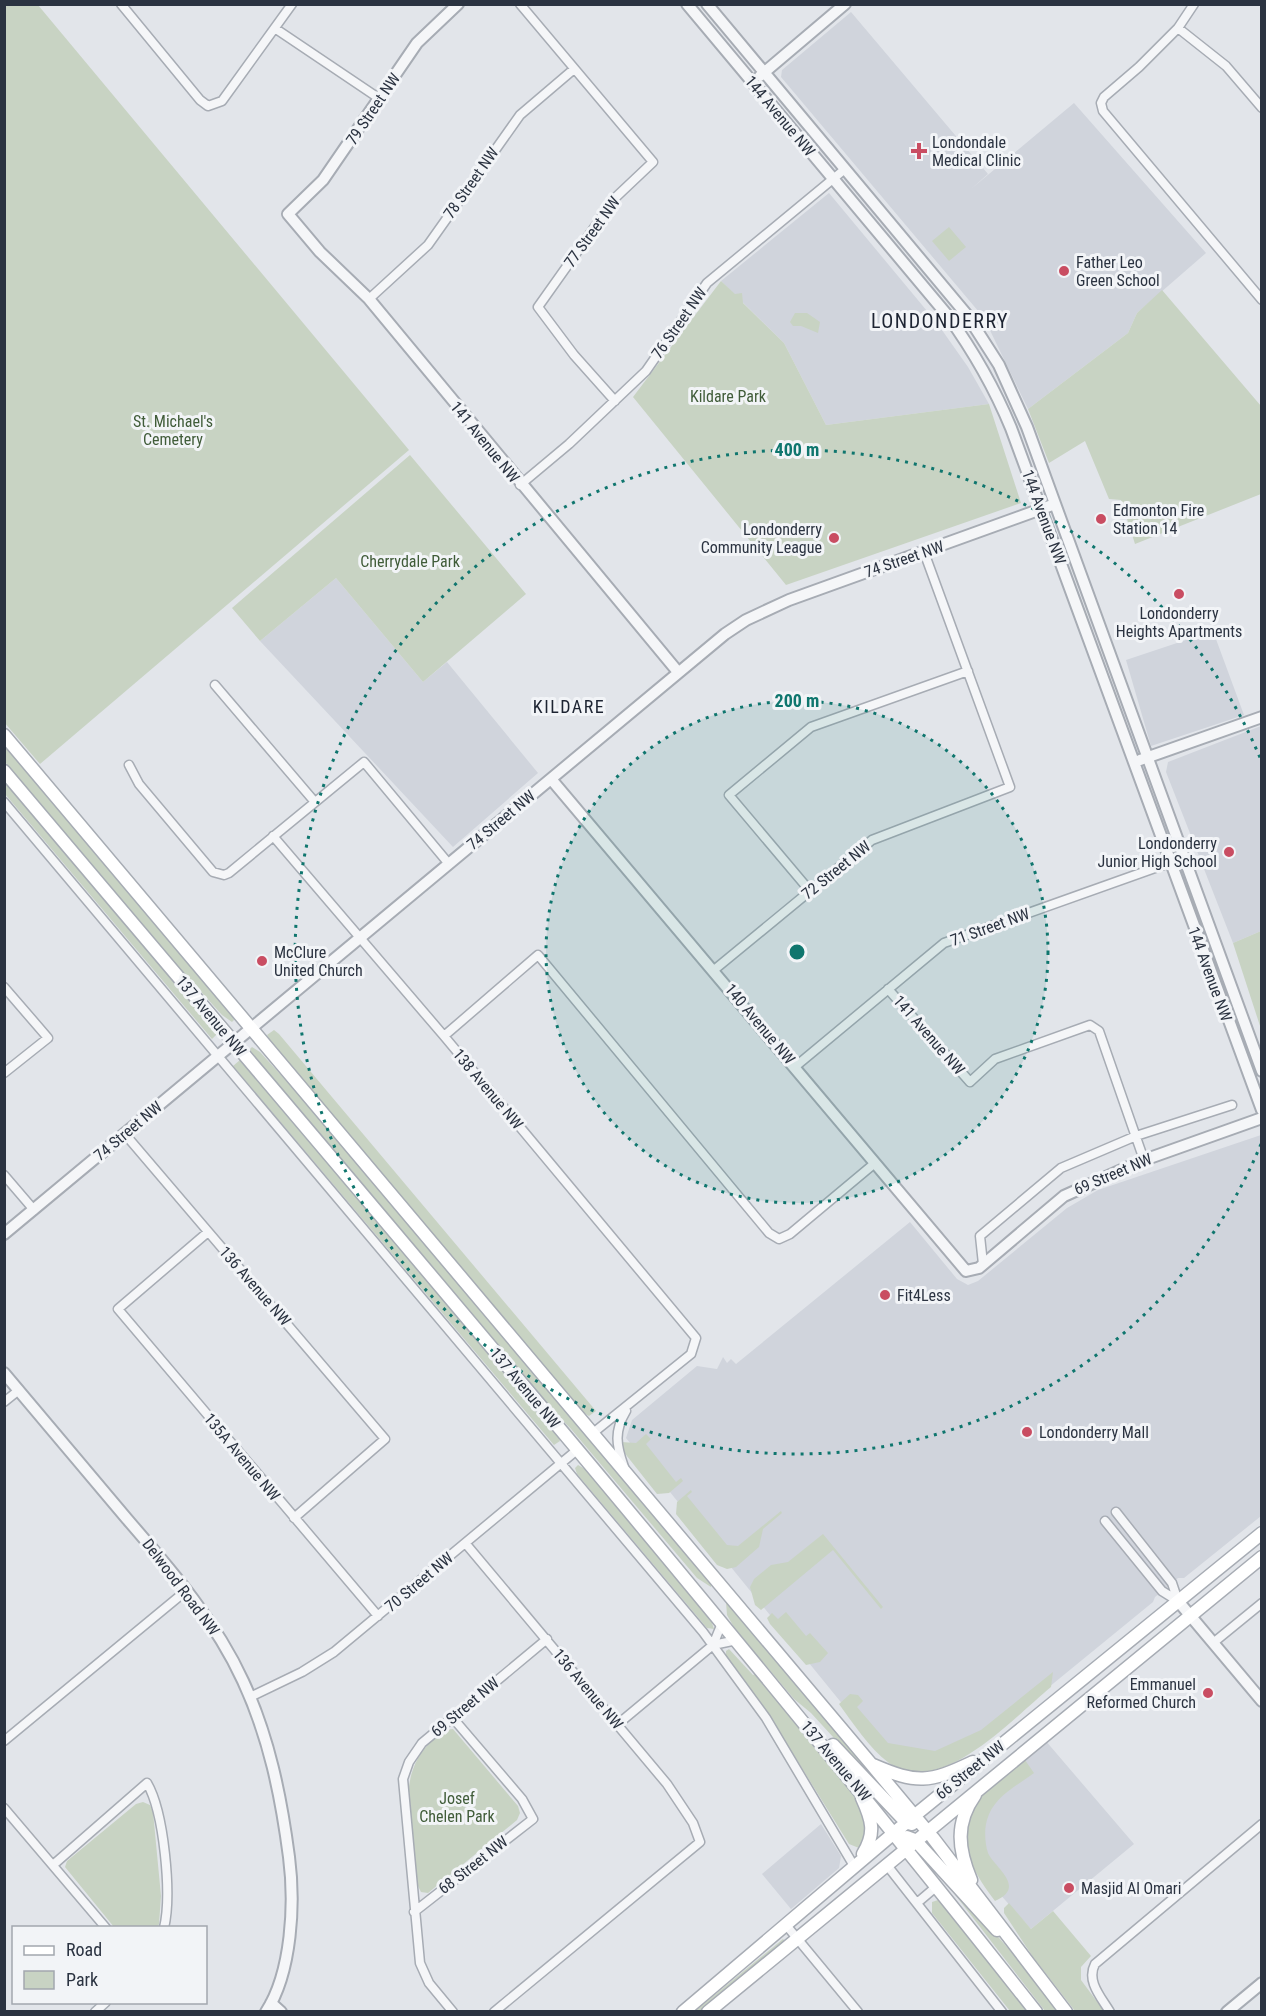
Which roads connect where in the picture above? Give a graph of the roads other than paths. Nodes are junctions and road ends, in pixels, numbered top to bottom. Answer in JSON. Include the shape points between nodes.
{"nodes":[{"id":1,"x":121,"y":4,"type":"edge"},
{"id":2,"x":292,"y":4,"type":"edge"},
{"id":3,"x":458,"y":4,"type":"edge"},
{"id":4,"x":520,"y":4,"type":"edge"},
{"id":5,"x":687,"y":4,"type":"edge"},
{"id":6,"x":707,"y":4,"type":"edge"},
{"id":7,"x":845,"y":4,"type":"edge"},
{"id":8,"x":1194,"y":4,"type":"edge"},
{"id":9,"x":276,"y":28,"type":"junction"},
{"id":10,"x":1178,"y":28,"type":"junction"},
{"id":11,"x":574,"y":69,"type":"junction"},
{"id":12,"x":765,"y":73,"type":"junction"},
{"id":13,"x":753,"y":82,"type":"junction"},
{"id":14,"x":380,"y":99,"type":"junction"},
{"id":15,"x":1262,"y":108,"type":"edge"},
{"id":16,"x":844,"y":170,"type":"junction"},
{"id":17,"x":832,"y":179,"type":"junction"},
{"id":18,"x":288,"y":214,"type":"joint"},
{"id":19,"x":369,"y":299,"type":"junction"},
{"id":20,"x":1262,"y":300,"type":"edge"},
{"id":21,"x":615,"y":401,"type":"junction"},
{"id":22,"x":520,"y":485,"type":"junction"},
{"id":23,"x":1055,"y":504,"type":"junction"},
{"id":24,"x":1041,"y":509,"type":"junction"},
{"id":25,"x":924,"y":552,"type":"junction"},
{"id":26,"x":968,"y":671,"type":"junction"},
{"id":27,"x":678,"y":672,"type":"junction"},
{"id":28,"x":215,"y":686,"type":"dead end"},
{"id":29,"x":1262,"y":717,"type":"edge"},
{"id":30,"x":4,"y":735,"type":"edge"},
{"id":31,"x":1147,"y":758,"type":"junction"},
{"id":32,"x":1133,"y":763,"type":"junction"},
{"id":33,"x":129,"y":765,"type":"dead end"},
{"id":34,"x":4,"y":771,"type":"edge"},
{"id":35,"x":551,"y":779,"type":"junction"},
{"id":36,"x":314,"y":801,"type":"junction"},
{"id":37,"x":4,"y":802,"type":"edge"},
{"id":38,"x":273,"y":836,"type":"junction"},
{"id":39,"x":1183,"y":858,"type":"junction"},
{"id":40,"x":1169,"y":863,"type":"junction"},
{"id":41,"x":449,"y":864,"type":"junction"},
{"id":42,"x":810,"y":891,"type":"junction"},
{"id":43,"x":360,"y":938,"type":"junction"},
{"id":44,"x":714,"y":970,"type":"junction"},
{"id":45,"x":4,"y":987,"type":"edge"},
{"id":46,"x":888,"y":989,"type":"junction"},
{"id":47,"x":252,"y":1029,"type":"junction"},
{"id":48,"x":444,"y":1036,"type":"junction"},
{"id":49,"x":234,"y":1044,"type":"junction"},
{"id":50,"x":218,"y":1055,"type":"junction"},
{"id":51,"x":796,"y":1066,"type":"junction"},
{"id":52,"x":1262,"y":1071,"type":"edge"},
{"id":53,"x":4,"y":1073,"type":"edge"},
{"id":54,"x":1232,"y":1105,"type":"dead end"},
{"id":55,"x":1262,"y":1110,"type":"edge"},
{"id":56,"x":1262,"y":1118,"type":"edge"},
{"id":57,"x":124,"y":1133,"type":"junction"},
{"id":58,"x":1136,"y":1136,"type":"junction"},
{"id":59,"x":1144,"y":1160,"type":"junction"},
{"id":60,"x":875,"y":1163,"type":"junction"},
{"id":61,"x":4,"y":1175,"type":"edge"},
{"id":62,"x":34,"y":1209,"type":"junction"},
{"id":63,"x":208,"y":1232,"type":"junction"},
{"id":64,"x":4,"y":1234,"type":"edge"},
{"id":65,"x":983,"y":1264,"type":"junction"},
{"id":66,"x":966,"y":1271,"type":"joint"},
{"id":67,"x":4,"y":1372,"type":"edge"},
{"id":68,"x":19,"y":1390,"type":"junction"},
{"id":69,"x":4,"y":1402,"type":"edge"},
{"id":70,"x":629,"y":1406,"type":"junction"},
{"id":71,"x":593,"y":1433,"type":"junction"},
{"id":72,"x":577,"y":1450,"type":"junction"},
{"id":73,"x":561,"y":1464,"type":"junction"},
{"id":74,"x":626,"y":1473,"type":"junction"},
{"id":75,"x":1116,"y":1512,"type":"dead end"},
{"id":76,"x":294,"y":1518,"type":"junction"},
{"id":77,"x":1106,"y":1521,"type":"dead end"},
{"id":78,"x":1262,"y":1533,"type":"edge"},
{"id":79,"x":466,"y":1544,"type":"junction"},
{"id":80,"x":1262,"y":1557,"type":"edge"},
{"id":81,"x":187,"y":1590,"type":"junction"},
{"id":82,"x":1178,"y":1601,"type":"junction"},
{"id":83,"x":1262,"y":1603,"type":"edge"},
{"id":84,"x":1189,"y":1615,"type":"junction"},
{"id":85,"x":378,"y":1616,"type":"junction"},
{"id":86,"x":722,"y":1623,"type":"junction"},
{"id":87,"x":547,"y":1639,"type":"junction"},
{"id":88,"x":737,"y":1640,"type":"junction"},
{"id":89,"x":1213,"y":1643,"type":"junction"},
{"id":90,"x":713,"y":1644,"type":"junction"},
{"id":91,"x":250,"y":1697,"type":"junction"},
{"id":92,"x":1262,"y":1701,"type":"edge"},
{"id":93,"x":792,"y":1708,"type":"junction"},
{"id":94,"x":452,"y":1717,"type":"junction"},
{"id":95,"x":618,"y":1724,"type":"junction"},
{"id":96,"x":4,"y":1741,"type":"edge"},
{"id":97,"x":990,"y":1754,"type":"junction"},
{"id":98,"x":872,"y":1765,"type":"junction"},
{"id":99,"x":854,"y":1782,"type":"junction"},
{"id":100,"x":981,"y":1786,"type":"junction"},
{"id":101,"x":4,"y":1808,"type":"edge"},
{"id":102,"x":910,"y":1819,"type":"junction"},
{"id":103,"x":1262,"y":1824,"type":"edge"},
{"id":104,"x":926,"y":1830,"type":"junction"},
{"id":105,"x":895,"y":1832,"type":"junction"},
{"id":106,"x":910,"y":1843,"type":"junction"},
{"id":107,"x":886,"y":1864,"type":"junction"},
{"id":108,"x":53,"y":1865,"type":"junction"},
{"id":109,"x":855,"y":1865,"type":"junction"},
{"id":110,"x":938,"y":1886,"type":"junction"},
{"id":111,"x":977,"y":1895,"type":"junction"},
{"id":112,"x":917,"y":1903,"type":"junction"},
{"id":113,"x":414,"y":1912,"type":"junction"},
{"id":114,"x":786,"y":1925,"type":"junction"},
{"id":115,"x":104,"y":1926,"type":"edge"},
{"id":116,"x":164,"y":1926,"type":"edge"},
{"id":117,"x":796,"y":1937,"type":"junction"},
{"id":118,"x":1020,"y":1951,"type":"junction"},
{"id":119,"x":1262,"y":1983,"type":"edge"},
{"id":120,"x":268,"y":2008,"type":"edge"},
{"id":121,"x":281,"y":2012,"type":"edge"},
{"id":122,"x":453,"y":2012,"type":"edge"},
{"id":123,"x":494,"y":2012,"type":"edge"},
{"id":124,"x":683,"y":2012,"type":"edge"},
{"id":125,"x":708,"y":2012,"type":"edge"},
{"id":126,"x":858,"y":2012,"type":"edge"},
{"id":127,"x":1002,"y":2012,"type":"edge"},
{"id":128,"x":1036,"y":2012,"type":"edge"},
{"id":129,"x":1066,"y":2012,"type":"edge"},
{"id":130,"x":1110,"y":2012,"type":"edge"},
{"id":131,"x":1227,"y":2012,"type":"edge"}],
"edges":[{"from":1,"to":9,"type":"street","via":[[208,106],[222,101]]},
{"from":2,"to":9,"type":"street"},
{"from":3,"to":14,"type":"street","name":"79 Street NW","via":[[417,43]]},
{"from":4,"to":11,"type":"street"},
{"from":5,"to":13,"type":"street","name":"144 Avenue NW"},
{"from":6,"to":12,"type":"street","name":"144 Avenue NW"},
{"from":7,"to":12,"type":"street"},
{"from":8,"to":10,"type":"street"},
{"from":9,"to":14,"type":"street"},
{"from":10,"to":15,"type":"street","via":[[1226,66]]},
{"from":10,"to":20,"type":"street","via":[[1101,103],[1108,118]]},
{"from":11,"to":19,"type":"street","name":"78 Street NW","via":[[520,115],[428,245]]},
{"from":11,"to":21,"type":"street","name":"77 Street NW","via":[[652,162],[616,197],[538,307]]},
{"from":12,"to":13,"type":"street"},
{"from":12,"to":16,"type":"street","name":"144 Avenue NW"},
{"from":13,"to":17,"type":"street","name":"144 Avenue NW"},
{"from":14,"to":18,"type":"street","name":"79 Street NW","via":[[323,180]]},
{"from":16,"to":17,"type":"street","name":"76 Street NW"},
{"from":16,"to":23,"type":"street","name":"144 Avenue NW","via":[[985,341],[1014,396]]},
{"from":17,"to":21,"type":"street","name":"76 Street NW","via":[[707,283],[646,371]]},
{"from":17,"to":24,"type":"street","name":"144 Avenue NW","via":[[975,353],[1011,428]]},
{"from":18,"to":19,"type":"street","name":"141 Avenue NW","via":[[320,252]]},
{"from":19,"to":22,"type":"street","name":"141 Avenue NW"},
{"from":21,"to":22,"type":"street","name":"76 Street NW"},
{"from":22,"to":27,"type":"street","name":"141 Avenue NW"},
{"from":23,"to":24,"type":"street","name":"74 Street NW"},
{"from":23,"to":31,"type":"street","name":"144 Avenue NW"},
{"from":24,"to":25,"type":"street","name":"74 Street NW"},
{"from":24,"to":32,"type":"street","name":"144 Avenue NW"},
{"from":25,"to":26,"type":"street"},
{"from":25,"to":27,"type":"street","name":"74 Street NW","via":[[767,609],[725,634]]},
{"from":26,"to":42,"type":"street","name":"72 Street NW","via":[[1010,787],[872,840]]},
{"from":26,"to":42,"type":"street","via":[[811,727],[729,795]]},
{"from":27,"to":35,"type":"street","name":"74 Street NW"},
{"from":28,"to":36,"type":"street"},
{"from":29,"to":31,"type":"street"},
{"from":30,"to":47,"type":"main road","name":"137 Avenue NW"},
{"from":31,"to":32,"type":"street"},
{"from":31,"to":39,"type":"street","name":"144 Avenue NW"},
{"from":32,"to":40,"type":"street","name":"144 Avenue NW"},
{"from":33,"to":38,"type":"street","via":[[139,784],[213,872],[224,875]]},
{"from":34,"to":49,"type":"main road","name":"137 Avenue NW"},
{"from":35,"to":41,"type":"street","name":"74 Street NW"},
{"from":35,"to":44,"type":"street","name":"140 Avenue NW"},
{"from":36,"to":38,"type":"street"},
{"from":36,"to":41,"type":"street","via":[[364,762]]},
{"from":37,"to":50,"type":"street","name":"137 Avenue NW"},
{"from":38,"to":43,"type":"street","name":"138 Avenue NW"},
{"from":39,"to":40,"type":"street","name":"71 Street NW"},
{"from":39,"to":52,"type":"street","name":"144 Avenue NW"},
{"from":40,"to":46,"type":"street","name":"71 Street NW","via":[[944,943]]},
{"from":40,"to":55,"type":"street","name":"144 Avenue NW"},
{"from":41,"to":43,"type":"street","name":"74 Street NW"},
{"from":42,"to":44,"type":"street","name":"72 Street NW"},
{"from":43,"to":47,"type":"street","name":"74 Street NW"},
{"from":43,"to":48,"type":"street","name":"138 Avenue NW"},
{"from":44,"to":51,"type":"street","name":"140 Avenue NW"},
{"from":45,"to":53,"type":"street","via":[[48,1038]]},
{"from":46,"to":51,"type":"street","name":"71 Street NW"},
{"from":46,"to":58,"type":"street","name":"141 Avenue NW","via":[[970,1082],[995,1059],[1090,1025],[1099,1031]]},
{"from":47,"to":49,"type":"street","name":"74 Street NW"},
{"from":47,"to":71,"type":"main road","name":"137 Avenue NW"},
{"from":48,"to":60,"type":"street","via":[[538,955],[769,1233],[779,1239],[790,1234]]},
{"from":48,"to":70,"type":"street","name":"138 Avenue NW","via":[[696,1338],[692,1354]]},
{"from":49,"to":50,"type":"street","name":"74 Street NW"},
{"from":49,"to":72,"type":"main road","name":"137 Avenue NW"},
{"from":50,"to":57,"type":"street","name":"74 Street NW"},
{"from":50,"to":73,"type":"street","name":"137 Avenue NW"},
{"from":51,"to":60,"type":"street","name":"140 Avenue NW"},
{"from":54,"to":58,"type":"street","name":"69 Street NW"},
{"from":56,"to":59,"type":"street","name":"69 Street NW"},
{"from":57,"to":62,"type":"street","name":"74 Street NW"},
{"from":57,"to":63,"type":"street","name":"136 Avenue NW"},
{"from":58,"to":59,"type":"street"},
{"from":58,"to":65,"type":"street","name":"69 Street NW","via":[[1061,1167],[980,1236]]},
{"from":59,"to":65,"type":"street","name":"69 Street NW","via":[[1064,1196]]},
{"from":60,"to":66,"type":"street","name":"140 Avenue NW"},
{"from":61,"to":62,"type":"street"},
{"from":62,"to":64,"type":"street","name":"74 Street NW"},
{"from":63,"to":76,"type":"street","name":"135A Avenue NW","via":[[118,1309]]},
{"from":63,"to":76,"type":"street","name":"136 Avenue NW","via":[[385,1439]]},
{"from":65,"to":66,"type":"street","name":"69 Street NW"},
{"from":67,"to":68,"type":"street","name":"Delwood Road NW"},
{"from":68,"to":69,"type":"street"},
{"from":68,"to":81,"type":"street","name":"Delwood Road NW"},
{"from":70,"to":71,"type":"street"},
{"from":70,"to":74,"type":"street","name":"137 Avenue NW","via":[[618,1423],[616,1440]]},
{"from":71,"to":74,"type":"main road","name":"137 Avenue NW"},
{"from":72,"to":73,"type":"street","name":"70 Street NW"},
{"from":72,"to":86,"type":"main road","name":"137 Avenue NW"},
{"from":73,"to":79,"type":"street","name":"70 Street NW"},
{"from":73,"to":90,"type":"street","name":"137 Avenue NW"},
{"from":74,"to":98,"type":"main road","name":"137 Avenue NW"},
{"from":75,"to":82,"type":"street","via":[[1172,1583]]},
{"from":76,"to":85,"type":"street","name":"135A Avenue NW"},
{"from":77,"to":82,"type":"street","via":[[1162,1592]]},
{"from":78,"to":82,"type":"main road","name":"66 Street NW"},
{"from":79,"to":85,"type":"street","name":"70 Street NW"},
{"from":79,"to":87,"type":"street","name":"136 Avenue NW"},
{"from":80,"to":84,"type":"main road","name":"66 Street NW"},
{"from":81,"to":91,"type":"street","name":"Delwood Road NW","via":[[226,1648]]},
{"from":81,"to":96,"type":"street"},
{"from":82,"to":84,"type":"street"},
{"from":82,"to":97,"type":"main road","name":"66 Street NW"},
{"from":83,"to":89,"type":"street"},
{"from":84,"to":89,"type":"street"},
{"from":84,"to":100,"type":"main road","name":"66 Street NW"},
{"from":85,"to":91,"type":"street","name":"70 Street NW","via":[[318,1663]]},
{"from":86,"to":88,"type":"main road","name":"137 Avenue NW"},
{"from":86,"to":90,"type":"street"},
{"from":87,"to":94,"type":"street","name":"69 Street NW"},
{"from":87,"to":95,"type":"street","name":"136 Avenue NW"},
{"from":88,"to":90,"type":"street"},
{"from":88,"to":93,"type":"main road","name":"137 Avenue NW"},
{"from":89,"to":92,"type":"street"},
{"from":90,"to":95,"type":"street"},
{"from":90,"to":109,"type":"street","name":"137 Avenue NW","via":[[766,1718]]},
{"from":91,"to":120,"type":"street","name":"Delwood Road NW","via":[[276,1775],[291,1873],[289,1936]]},
{"from":93,"to":99,"type":"main road","name":"137 Avenue NW"},
{"from":93,"to":102,"type":"main road"},
{"from":94,"to":113,"type":"street","name":"69 Street NW","via":[[417,1749],[405,1771],[402,1787]]},
{"from":94,"to":113,"type":"street","name":"68 Street NW","via":[[522,1799],[533,1819]]},
{"from":95,"to":123,"type":"street","name":"136 Avenue NW","via":[[667,1784],[693,1823],[700,1842]]},
{"from":97,"to":98,"type":"main road","via":[[954,1771],[920,1780]]},
{"from":97,"to":102,"type":"main road","name":"66 Street NW"},
{"from":98,"to":102,"type":"main road","name":"137 Avenue NW"},
{"from":99,"to":105,"type":"main road","name":"137 Avenue NW"},
{"from":99,"to":109,"type":"main road","via":[[873,1829]]},
{"from":100,"to":104,"type":"main road","name":"66 Street NW"},
{"from":100,"to":111,"type":"main road","via":[[962,1816],[959,1843]]},
{"from":101,"to":108,"type":"street"},
{"from":102,"to":104,"type":"main road"},
{"from":102,"to":105,"type":"main road","name":"66 Street NW"},
{"from":103,"to":130,"type":"street","via":[[1098,1961],[1092,1973],[1095,1988]]},
{"from":104,"to":106,"type":"main road","name":"66 Street NW"},
{"from":104,"to":111,"type":"main road"},
{"from":105,"to":106,"type":"main road","name":"137 Avenue NW"},
{"from":105,"to":109,"type":"main road","name":"66 Street NW"},
{"from":106,"to":107,"type":"main road","name":"66 Street NW"},
{"from":106,"to":110,"type":"main road","name":"137 Avenue NW"},
{"from":106,"to":118,"type":"main road"},
{"from":107,"to":112,"type":"street"},
{"from":107,"to":117,"type":"main road","name":"66 Street NW"},
{"from":108,"to":115,"type":"street"},
{"from":108,"to":116,"type":"street","via":[[147,1783],[159,1810],[167,1897]]},
{"from":109,"to":114,"type":"main road","name":"66 Street NW"},
{"from":110,"to":112,"type":"street"},
{"from":110,"to":128,"type":"main road","name":"137 Avenue NW"},
{"from":111,"to":118,"type":"main road"},
{"from":112,"to":127,"type":"street"},
{"from":113,"to":122,"type":"street","via":[[420,1963],[429,1983]]},
{"from":114,"to":117,"type":"street"},
{"from":114,"to":124,"type":"main road","name":"66 Street NW"},
{"from":117,"to":125,"type":"main road","name":"66 Street NW"},
{"from":117,"to":126,"type":"street"},
{"from":118,"to":129,"type":"main road"},
{"from":119,"to":131,"type":"street"},
{"from":120,"to":121,"type":"street","name":"Delwood Road NW"}]}
